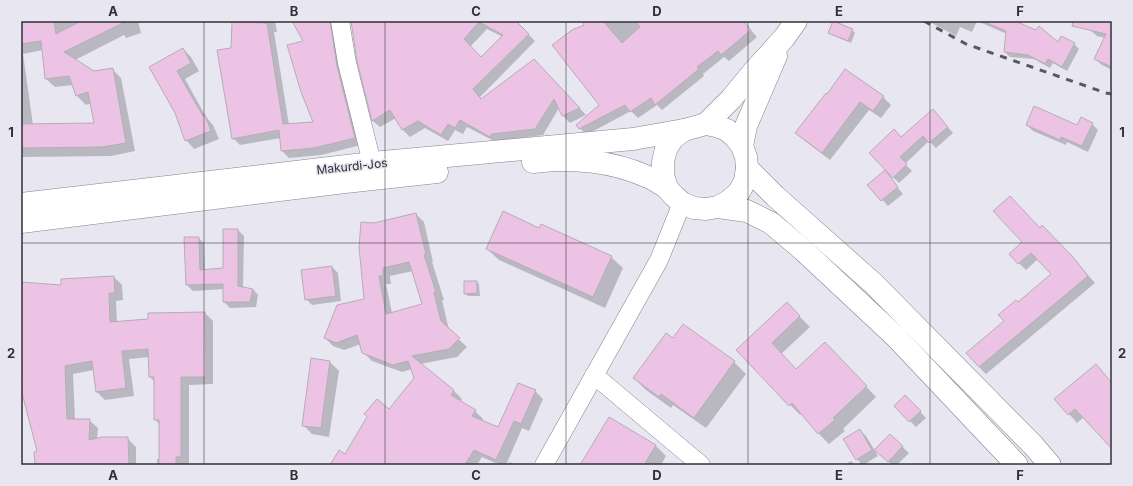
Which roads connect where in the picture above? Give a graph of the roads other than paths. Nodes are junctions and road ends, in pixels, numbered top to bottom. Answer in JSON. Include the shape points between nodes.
{"nodes":[{"id":1,"x":340,"y":21,"type":"edge"},
{"id":2,"x":790,"y":30,"type":"edge"},
{"id":3,"x":706,"y":124,"type":"junction"},
{"id":4,"x":684,"y":130,"type":"junction"},
{"id":5,"x":742,"y":146,"type":"junction"},
{"id":6,"x":372,"y":163,"type":"junction"},
{"id":7,"x":747,"y":168,"type":"junction"},
{"id":8,"x":667,"y":188,"type":"junction"},
{"id":9,"x":682,"y":203,"type":"junction"},
{"id":10,"x":21,"y":204,"type":"edge"},
{"id":11,"x":718,"y":207,"type":"junction"},
{"id":12,"x":21,"y":222,"type":"edge"},
{"id":13,"x":594,"y":375,"type":"junction"},
{"id":14,"x":544,"y":465,"type":"edge"},
{"id":15,"x":701,"y":465,"type":"edge"},
{"id":16,"x":1017,"y":465,"type":"edge"},
{"id":17,"x":1050,"y":465,"type":"edge"}],
"edges":[{"from":1,"to":6,"type":"street","via":[[347,63]]},
{"from":2,"to":3,"type":"main road"},
{"from":2,"to":5,"type":"main road","via":[[746,126]]},
{"from":3,"to":4,"type":"main road"},
{"from":3,"to":5,"type":"main road","via":[[727,130]]},
{"from":4,"to":6,"type":"main road","name":"Makurdi-Jos","via":[[633,139]]},
{"from":4,"to":8,"type":"main road","via":[[666,149],[662,162]]},
{"from":5,"to":7,"type":"main road"},
{"from":6,"to":10,"type":"main road","name":"Makurdi-Jos"},
{"from":7,"to":11,"type":"main road","via":[[745,181],[739,192]]},
{"from":7,"to":17,"type":"main road","via":[[874,284]]},
{"from":8,"to":9,"type":"main road"},
{"from":8,"to":12,"type":"main road","name":"Makurdi-Jos","via":[[648,177],[590,161],[542,161]]},
{"from":9,"to":11,"type":"main road","via":[[700,209]]},
{"from":9,"to":13,"type":"street","via":[[659,260]]},
{"from":11,"to":16,"type":"main road","via":[[747,211],[771,223],[803,250],[896,337]]},
{"from":13,"to":14,"type":"street"},
{"from":13,"to":15,"type":"street"}]}
